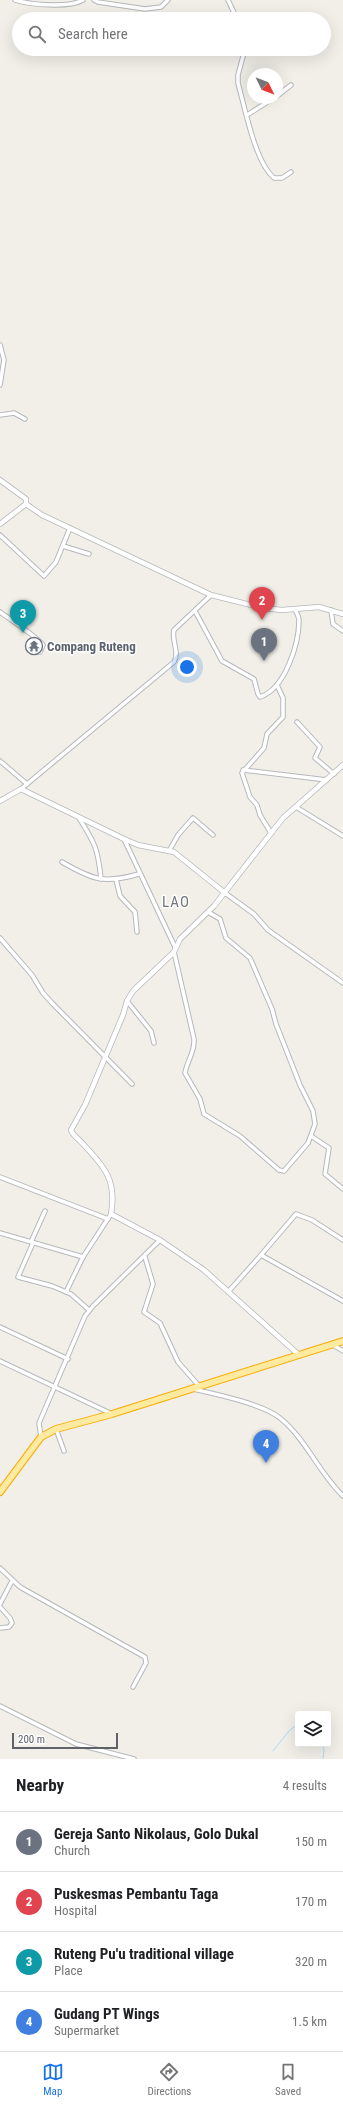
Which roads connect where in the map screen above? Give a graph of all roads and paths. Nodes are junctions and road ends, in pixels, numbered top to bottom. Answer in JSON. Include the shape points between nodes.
{"nodes":[{"id":1,"x":15,"y":0,"type":"edge"},
{"id":2,"x":83,"y":0,"type":"edge"},
{"id":3,"x":94,"y":0,"type":"edge"},
{"id":4,"x":168,"y":0,"type":"edge"},
{"id":5,"x":228,"y":0,"type":"edge"},
{"id":6,"x":234,"y":12,"type":"edge"},
{"id":7,"x":243,"y":56,"type":"edge"},
{"id":8,"x":290,"y":86,"type":"dead end"},
{"id":9,"x":283,"y":91,"type":"edge"},
{"id":10,"x":264,"y":104,"type":"edge"},
{"id":11,"x":247,"y":115,"type":"junction"},
{"id":12,"x":291,"y":172,"type":"dead end"},
{"id":13,"x":0,"y":345,"type":"edge"},
{"id":14,"x":0,"y":385,"type":"edge"},
{"id":15,"x":0,"y":415,"type":"edge"},
{"id":16,"x":26,"y":419,"type":"dead end"},
{"id":17,"x":0,"y":480,"type":"edge"},
{"id":18,"x":26,"y":504,"type":"junction"},
{"id":19,"x":0,"y":524,"type":"edge"},
{"id":20,"x":70,"y":528,"type":"junction"},
{"id":21,"x":0,"y":535,"type":"edge"},
{"id":22,"x":63,"y":546,"type":"junction"},
{"id":23,"x":90,"y":554,"type":"dead end"},
{"id":24,"x":211,"y":595,"type":"junction"},
{"id":25,"x":295,"y":609,"type":"junction"},
{"id":26,"x":331,"y":610,"type":"junction"},
{"id":27,"x":195,"y":611,"type":"junction"},
{"id":28,"x":0,"y":612,"type":"edge"},
{"id":29,"x":343,"y":614,"type":"edge"},
{"id":30,"x":343,"y":631,"type":"edge"},
{"id":31,"x":34,"y":637,"type":"dead end"},
{"id":32,"x":277,"y":685,"type":"junction"},
{"id":33,"x":297,"y":722,"type":"dead end"},
{"id":34,"x":0,"y":761,"type":"edge"},
{"id":35,"x":342,"y":767,"type":"edge"},
{"id":36,"x":243,"y":770,"type":"junction"},
{"id":37,"x":334,"y":774,"type":"junction"},
{"id":38,"x":327,"y":780,"type":"junction"},
{"id":39,"x":28,"y":784,"type":"junction"},
{"id":40,"x":21,"y":789,"type":"junction"},
{"id":41,"x":0,"y":801,"type":"edge"},
{"id":42,"x":296,"y":807,"type":"junction"},
{"id":43,"x":79,"y":817,"type":"junction"},
{"id":44,"x":271,"y":832,"type":"junction"},
{"id":45,"x":213,"y":835,"type":"dead end"},
{"id":46,"x":343,"y":836,"type":"edge"},
{"id":47,"x":124,"y":839,"type":"junction"},
{"id":48,"x":169,"y":851,"type":"junction"},
{"id":49,"x":62,"y":862,"type":"dead end"},
{"id":50,"x":139,"y":874,"type":"junction"},
{"id":51,"x":100,"y":879,"type":"junction"},
{"id":52,"x":116,"y":880,"type":"junction"},
{"id":53,"x":225,"y":893,"type":"junction"},
{"id":54,"x":208,"y":912,"type":"junction"},
{"id":55,"x":137,"y":932,"type":"dead end"},
{"id":56,"x":0,"y":938,"type":"edge"},
{"id":57,"x":174,"y":949,"type":"junction"},
{"id":58,"x":343,"y":983,"type":"edge"},
{"id":59,"x":127,"y":1001,"type":"junction"},
{"id":60,"x":154,"y":1043,"type":"dead end"},
{"id":61,"x":106,"y":1056,"type":"junction"},
{"id":62,"x":132,"y":1084,"type":"dead end"},
{"id":63,"x":311,"y":1136,"type":"junction"},
{"id":64,"x":0,"y":1177,"type":"edge"},
{"id":65,"x":343,"y":1189,"type":"edge"},
{"id":66,"x":46,"y":1211,"type":"dead end"},
{"id":67,"x":111,"y":1214,"type":"junction"},
{"id":68,"x":108,"y":1219,"type":"junction"},
{"id":69,"x":0,"y":1233,"type":"edge"},
{"id":70,"x":160,"y":1240,"type":"junction"},
{"id":71,"x":343,"y":1240,"type":"edge"},
{"id":72,"x":32,"y":1242,"type":"junction"},
{"id":73,"x":261,"y":1255,"type":"junction"},
{"id":74,"x":145,"y":1257,"type":"junction"},
{"id":75,"x":83,"y":1258,"type":"junction"},
{"id":76,"x":66,"y":1292,"type":"junction"},
{"id":77,"x":228,"y":1292,"type":"junction"},
{"id":78,"x":343,"y":1301,"type":"edge"},
{"id":79,"x":89,"y":1310,"type":"junction"},
{"id":80,"x":0,"y":1327,"type":"edge"},
{"id":81,"x":343,"y":1341,"type":"edge"},
{"id":82,"x":332,"y":1344,"type":"junction"},
{"id":83,"x":343,"y":1351,"type":"edge"},
{"id":84,"x":299,"y":1355,"type":"junction"},
{"id":85,"x":68,"y":1359,"type":"junction"},
{"id":86,"x":0,"y":1361,"type":"edge"},
{"id":87,"x":56,"y":1386,"type":"junction"},
{"id":88,"x":199,"y":1386,"type":"junction"},
{"id":89,"x":191,"y":1389,"type":"junction"},
{"id":90,"x":112,"y":1414,"type":"junction"},
{"id":91,"x":56,"y":1429,"type":"junction"},
{"id":92,"x":41,"y":1437,"type":"junction"},
{"id":93,"x":64,"y":1451,"type":"dead end"},
{"id":94,"x":0,"y":1492,"type":"edge"},
{"id":95,"x":343,"y":1496,"type":"edge"},
{"id":96,"x":0,"y":1568,"type":"edge"},
{"id":97,"x":12,"y":1581,"type":"junction"},
{"id":98,"x":0,"y":1604,"type":"edge"},
{"id":99,"x":0,"y":1608,"type":"edge"},
{"id":100,"x":0,"y":1628,"type":"edge"},
{"id":101,"x":133,"y":1687,"type":"dead end"},
{"id":102,"x":0,"y":1706,"type":"edge"},
{"id":103,"x":134,"y":1759,"type":"edge"}],
"edges":[{"from":1,"to":2,"type":"street","via":[[68,5]]},
{"from":3,"to":4,"type":"street","via":[[134,9],[161,7]]},
{"from":5,"to":6,"type":"street"},
{"from":7,"to":11,"type":"street","via":[[238,84]]},
{"from":8,"to":9,"type":"street"},
{"from":10,"to":11,"type":"street"},
{"from":11,"to":12,"type":"street","via":[[264,167],[274,178],[282,178]]},
{"from":13,"to":14,"type":"street","via":[[4,360]]},
{"from":15,"to":16,"type":"street","via":[[13,413]]},
{"from":17,"to":18,"type":"street","via":[[23,495]]},
{"from":18,"to":19,"type":"street"},
{"from":18,"to":20,"type":"street"},
{"from":20,"to":22,"type":"street"},
{"from":20,"to":24,"type":"street"},
{"from":21,"to":22,"type":"street","via":[[43,576],[54,565]]},
{"from":22,"to":23,"type":"street"},
{"from":24,"to":25,"type":"street","via":[[263,608]]},
{"from":24,"to":27,"type":"street"},
{"from":25,"to":26,"type":"street","via":[[312,607]]},
{"from":25,"to":32,"type":"street","via":[[299,620],[294,655]]},
{"from":26,"to":29,"type":"street"},
{"from":26,"to":30,"type":"street","via":[[333,624]]},
{"from":27,"to":32,"type":"street","via":[[221,660],[254,679],[259,696],[263,696]]},
{"from":27,"to":39,"type":"street","via":[[174,630],[177,653],[174,662]]},
{"from":28,"to":31,"type":"street"},
{"from":32,"to":36,"type":"street","via":[[282,698],[283,717],[267,734],[262,750]]},
{"from":33,"to":37,"type":"street","via":[[320,747],[315,758]]},
{"from":34,"to":39,"type":"street"},
{"from":35,"to":37,"type":"street"},
{"from":36,"to":38,"type":"street"},
{"from":36,"to":44,"type":"street","via":[[242,776],[250,797]]},
{"from":37,"to":38,"type":"street"},
{"from":38,"to":42,"type":"street"},
{"from":39,"to":40,"type":"street"},
{"from":40,"to":41,"type":"street"},
{"from":40,"to":43,"type":"street"},
{"from":42,"to":44,"type":"street"},
{"from":42,"to":46,"type":"street"},
{"from":43,"to":47,"type":"street"},
{"from":43,"to":51,"type":"street","via":[[93,839],[99,857]]},
{"from":44,"to":53,"type":"street"},
{"from":45,"to":48,"type":"street","via":[[193,818],[178,835]]},
{"from":47,"to":48,"type":"street","via":[[138,845]]},
{"from":47,"to":50,"type":"street"},
{"from":48,"to":53,"type":"street","via":[[188,862]]},
{"from":49,"to":51,"type":"street","via":[[86,876]]},
{"from":50,"to":52,"type":"street"},
{"from":50,"to":57,"type":"street"},
{"from":51,"to":52,"type":"street"},
{"from":52,"to":55,"type":"street","via":[[121,898],[135,912]]},
{"from":53,"to":54,"type":"street"},
{"from":53,"to":58,"type":"street","via":[[254,914],[268,930]]},
{"from":54,"to":57,"type":"street"},
{"from":54,"to":63,"type":"street","via":[[220,919],[226,938],[251,959],[300,1085],[313,1111],[314,1124]]},
{"from":56,"to":61,"type":"street","via":[[32,975],[43,993]]},
{"from":57,"to":59,"type":"street","via":[[133,991]]},
{"from":57,"to":63,"type":"street","via":[[194,1039],[194,1051],[184,1073],[200,1099],[204,1114],[240,1136],[280,1171],[284,1171],[290,1165]]},
{"from":59,"to":60,"type":"street","via":[[150,1032]]},
{"from":59,"to":61,"type":"street"},
{"from":61,"to":62,"type":"street"},
{"from":61,"to":67,"type":"street","via":[[71,1130],[110,1177],[113,1191]]},
{"from":63,"to":65,"type":"street","via":[[330,1149],[325,1174]]},
{"from":64,"to":68,"type":"street"},
{"from":66,"to":72,"type":"street"},
{"from":67,"to":68,"type":"street"},
{"from":67,"to":70,"type":"street"},
{"from":68,"to":75,"type":"street"},
{"from":69,"to":72,"type":"street"},
{"from":70,"to":74,"type":"street"},
{"from":70,"to":77,"type":"street","via":[[204,1270]]},
{"from":71,"to":73,"type":"street","via":[[312,1220],[296,1214]]},
{"from":72,"to":75,"type":"street"},
{"from":72,"to":76,"type":"street","via":[[18,1277]]},
{"from":73,"to":77,"type":"street"},
{"from":73,"to":78,"type":"street"},
{"from":74,"to":79,"type":"street"},
{"from":74,"to":88,"type":"street","via":[[153,1284],[144,1312],[160,1323],[178,1362]]},
{"from":75,"to":76,"type":"street"},
{"from":76,"to":79,"type":"street"},
{"from":77,"to":84,"type":"street"},
{"from":79,"to":85,"type":"street"},
{"from":80,"to":85,"type":"street"},
{"from":81,"to":82,"type":"highway"},
{"from":82,"to":83,"type":"street"},
{"from":82,"to":84,"type":"highway"},
{"from":84,"to":88,"type":"highway"},
{"from":85,"to":87,"type":"street"},
{"from":86,"to":87,"type":"street"},
{"from":87,"to":90,"type":"street"},
{"from":87,"to":92,"type":"street","via":[[39,1423]]},
{"from":88,"to":89,"type":"highway"},
{"from":89,"to":90,"type":"highway"},
{"from":89,"to":95,"type":"street","via":[[227,1396],[279,1417]]},
{"from":90,"to":91,"type":"highway"},
{"from":91,"to":92,"type":"highway"},
{"from":91,"to":93,"type":"street"},
{"from":92,"to":94,"type":"highway"},
{"from":96,"to":97,"type":"street"},
{"from":97,"to":98,"type":"street"},
{"from":97,"to":101,"type":"street","via":[[145,1657],[146,1663]]},
{"from":99,"to":100,"type":"street","via":[[12,1623],[9,1627]]},
{"from":102,"to":103,"type":"street","via":[[76,1744]]}]}
